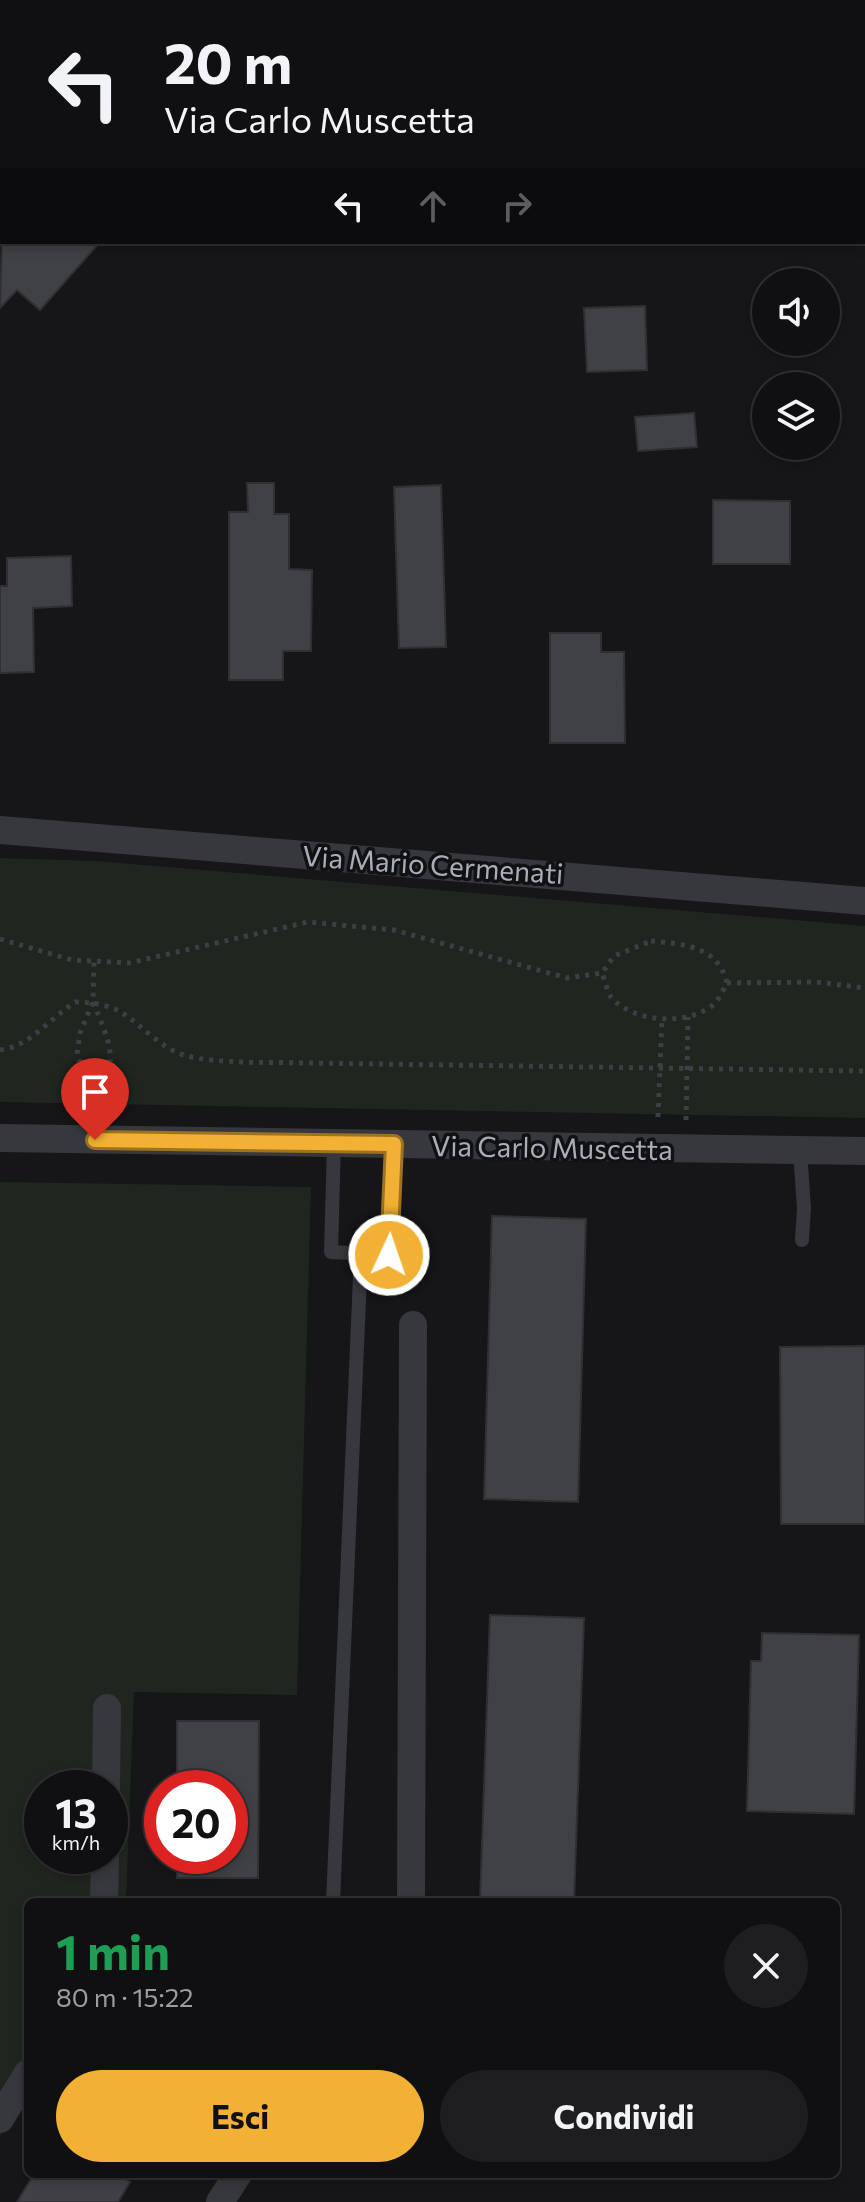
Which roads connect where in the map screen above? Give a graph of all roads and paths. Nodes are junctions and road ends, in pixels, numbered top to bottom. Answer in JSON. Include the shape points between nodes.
{"nodes":[{"id":1,"x":0,"y":830,"type":"edge"},
{"id":2,"x":865,"y":901,"type":"edge"},
{"id":3,"x":0,"y":939,"type":"edge"},
{"id":4,"x":94,"y":962,"type":"junction"},
{"id":5,"x":602,"y":973,"type":"junction"},
{"id":6,"x":727,"y":983,"type":"junction"},
{"id":7,"x":865,"y":988,"type":"edge"},
{"id":8,"x":93,"y":1002,"type":"junction"},
{"id":9,"x":688,"y":1017,"type":"junction"},
{"id":10,"x":662,"y":1018,"type":"junction"},
{"id":11,"x":0,"y":1050,"type":"edge"},
{"id":12,"x":660,"y":1068,"type":"junction"},
{"id":13,"x":687,"y":1068,"type":"junction"},
{"id":14,"x":865,"y":1071,"type":"edge"},
{"id":15,"x":93,"y":1099,"type":"junction"},
{"id":16,"x":0,"y":1138,"type":"edge"},
{"id":17,"x":95,"y":1140,"type":"junction"},
{"id":18,"x":334,"y":1143,"type":"junction"},
{"id":19,"x":394,"y":1144,"type":"junction"},
{"id":20,"x":657,"y":1148,"type":"junction"},
{"id":21,"x":685,"y":1149,"type":"junction"},
{"id":22,"x":800,"y":1150,"type":"junction"},
{"id":23,"x":865,"y":1151,"type":"edge"},
{"id":24,"x":802,"y":1240,"type":"dead end"},
{"id":25,"x":361,"y":1254,"type":"junction"},
{"id":26,"x":413,"y":1325,"type":"dead end"},
{"id":27,"x":107,"y":1708,"type":"dead end"},
{"id":28,"x":106,"y":1770,"type":"edge"},
{"id":29,"x":105,"y":1874,"type":"edge"},
{"id":30,"x":104,"y":1898,"type":"edge"},
{"id":31,"x":333,"y":1898,"type":"edge"},
{"id":32,"x":411,"y":1898,"type":"edge"},
{"id":33,"x":24,"y":2080,"type":"edge"},
{"id":34,"x":0,"y":2119,"type":"edge"},
{"id":35,"x":235,"y":2178,"type":"edge"},
{"id":36,"x":220,"y":2202,"type":"edge"}],
"edges":[{"from":1,"to":2,"type":"street","name":"Via Mario Cermenati"},
{"from":3,"to":4,"type":"path"},
{"from":4,"to":5,"type":"path","via":[[129,963],[308,922],[394,930],[567,978]]},
{"from":4,"to":8,"type":"path"},
{"from":5,"to":6,"type":"path","via":[[614,956],[651,941],[680,943],[708,952],[723,967]]},
{"from":5,"to":10,"type":"path","via":[[611,997],[635,1013]]},
{"from":6,"to":7,"type":"path","via":[[816,982]]},
{"from":6,"to":9,"type":"path","via":[[714,1004]]},
{"from":8,"to":11,"type":"path","via":[[75,1002],[37,1033]]},
{"from":8,"to":12,"type":"path","via":[[116,1006],[169,1048],[192,1057]]},
{"from":8,"to":15,"type":"path","via":[[77,1054]]},
{"from":8,"to":15,"type":"path","via":[[112,1063]]},
{"from":9,"to":10,"type":"path"},
{"from":9,"to":13,"type":"path"},
{"from":10,"to":12,"type":"path"},
{"from":12,"to":13,"type":"path"},
{"from":12,"to":20,"type":"path"},
{"from":13,"to":14,"type":"path"},
{"from":13,"to":21,"type":"path"},
{"from":15,"to":17,"type":"path"},
{"from":16,"to":17,"type":"street","name":"Via Carlo Muscetta"},
{"from":17,"to":18,"type":"street","name":"Via Carlo Muscetta"},
{"from":18,"to":19,"type":"street","name":"Via Carlo Muscetta"},
{"from":18,"to":25,"type":"lane","via":[[331,1252]]},
{"from":19,"to":20,"type":"street","name":"Via Carlo Muscetta"},
{"from":19,"to":25,"type":"lane","via":[[389,1255]]},
{"from":20,"to":21,"type":"street","name":"Via Carlo Muscetta"},
{"from":21,"to":22,"type":"street","name":"Via Carlo Muscetta"},
{"from":22,"to":23,"type":"street","name":"Via Carlo Muscetta"},
{"from":22,"to":24,"type":"lane"},
{"from":25,"to":31,"type":"lane"},
{"from":26,"to":32,"type":"street"},
{"from":27,"to":28,"type":"street"},
{"from":29,"to":30,"type":"street"},
{"from":33,"to":34,"type":"street"},
{"from":35,"to":36,"type":"street"}]}
